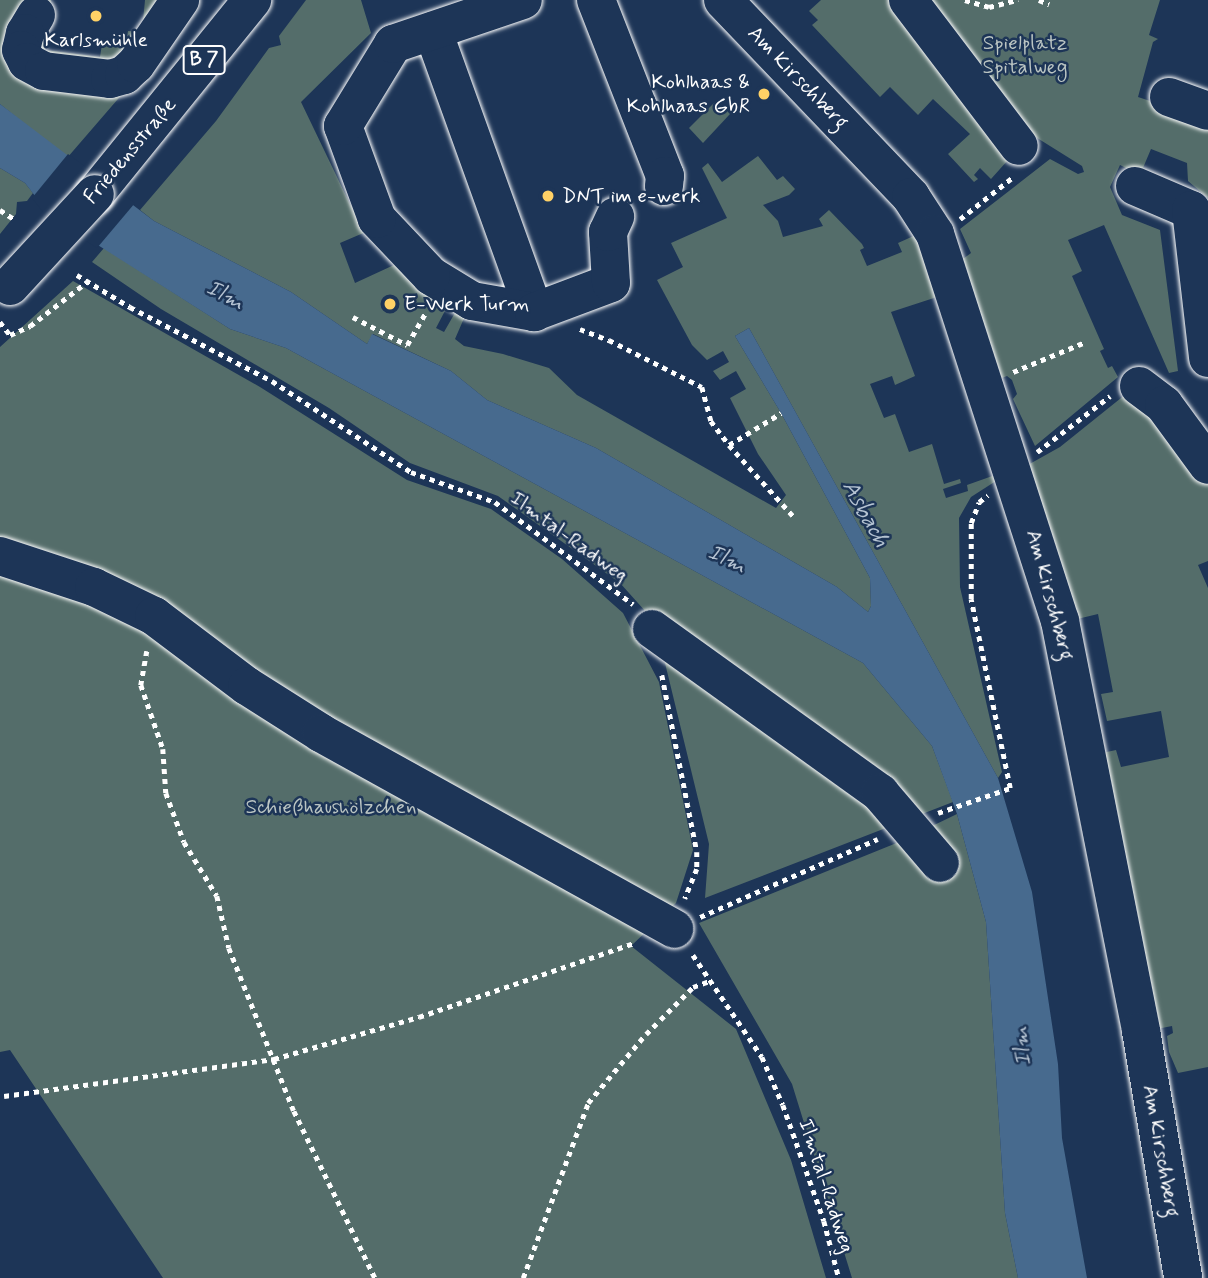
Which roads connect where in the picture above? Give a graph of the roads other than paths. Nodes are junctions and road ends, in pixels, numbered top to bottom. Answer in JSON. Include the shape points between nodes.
{"nodes":[{"id":1,"x":180,"y":0,"type":"edge"},
{"id":2,"x":252,"y":0,"type":"edge"},
{"id":3,"x":523,"y":0,"type":"edge"},
{"id":4,"x":596,"y":0,"type":"edge"},
{"id":5,"x":723,"y":0,"type":"edge"},
{"id":6,"x":908,"y":0,"type":"edge"},
{"id":7,"x":36,"y":15,"type":"dead end"},
{"id":8,"x":433,"y":31,"type":"junction"},
{"id":9,"x":1169,"y":97,"type":"dead end"},
{"id":10,"x":1208,"y":111,"type":"edge"},
{"id":11,"x":1019,"y":146,"type":"road end"},
{"id":12,"x":664,"y":186,"type":"dead end"},
{"id":13,"x":1135,"y":186,"type":"dead end"},
{"id":14,"x":615,"y":217,"type":"dead end"},
{"id":15,"x":5,"y":290,"type":"edge"},
{"id":16,"x":534,"y":312,"type":"junction"},
{"id":17,"x":1208,"y":358,"type":"edge"},
{"id":18,"x":1139,"y":386,"type":"road end"},
{"id":19,"x":1208,"y":465,"type":"edge"},
{"id":20,"x":0,"y":556,"type":"edge"},
{"id":21,"x":652,"y":629,"type":"road end"},
{"id":22,"x":940,"y":863,"type":"dead end"},
{"id":23,"x":674,"y":929,"type":"road end"},
{"id":24,"x":1182,"y":1278,"type":"edge"}],
"edges":[{"from":1,"to":7,"type":"street","via":[[136,64],[124,75],[110,79],[44,71],[27,62],[21,50]]},
{"from":2,"to":15,"type":"street","name":"Friedensstraße","number":"B 7","bridge":true,"via":[[95,194]]},
{"from":3,"to":8,"type":"street"},
{"from":4,"to":12,"type":"street","via":[[665,176]]},
{"from":5,"to":24,"type":"street","name":"Am Kirschberg","via":[[911,197],[935,234],[984,384],[1026,468],[1090,766]]},
{"from":6,"to":11,"type":"street"},
{"from":8,"to":16,"type":"street"},
{"from":8,"to":16,"type":"street","via":[[393,44],[343,126],[377,219],[431,276],[472,301]]},
{"from":9,"to":10,"type":"street"},
{"from":13,"to":17,"type":"street","via":[[1191,210]]},
{"from":14,"to":16,"type":"street","via":[[608,232],[611,283]]},
{"from":18,"to":19,"type":"street","via":[[1164,405]]},
{"from":20,"to":23,"type":"street","via":[[94,587],[154,616],[247,686],[321,733]]},
{"from":21,"to":22,"type":"street","via":[[920,820]]}]}
